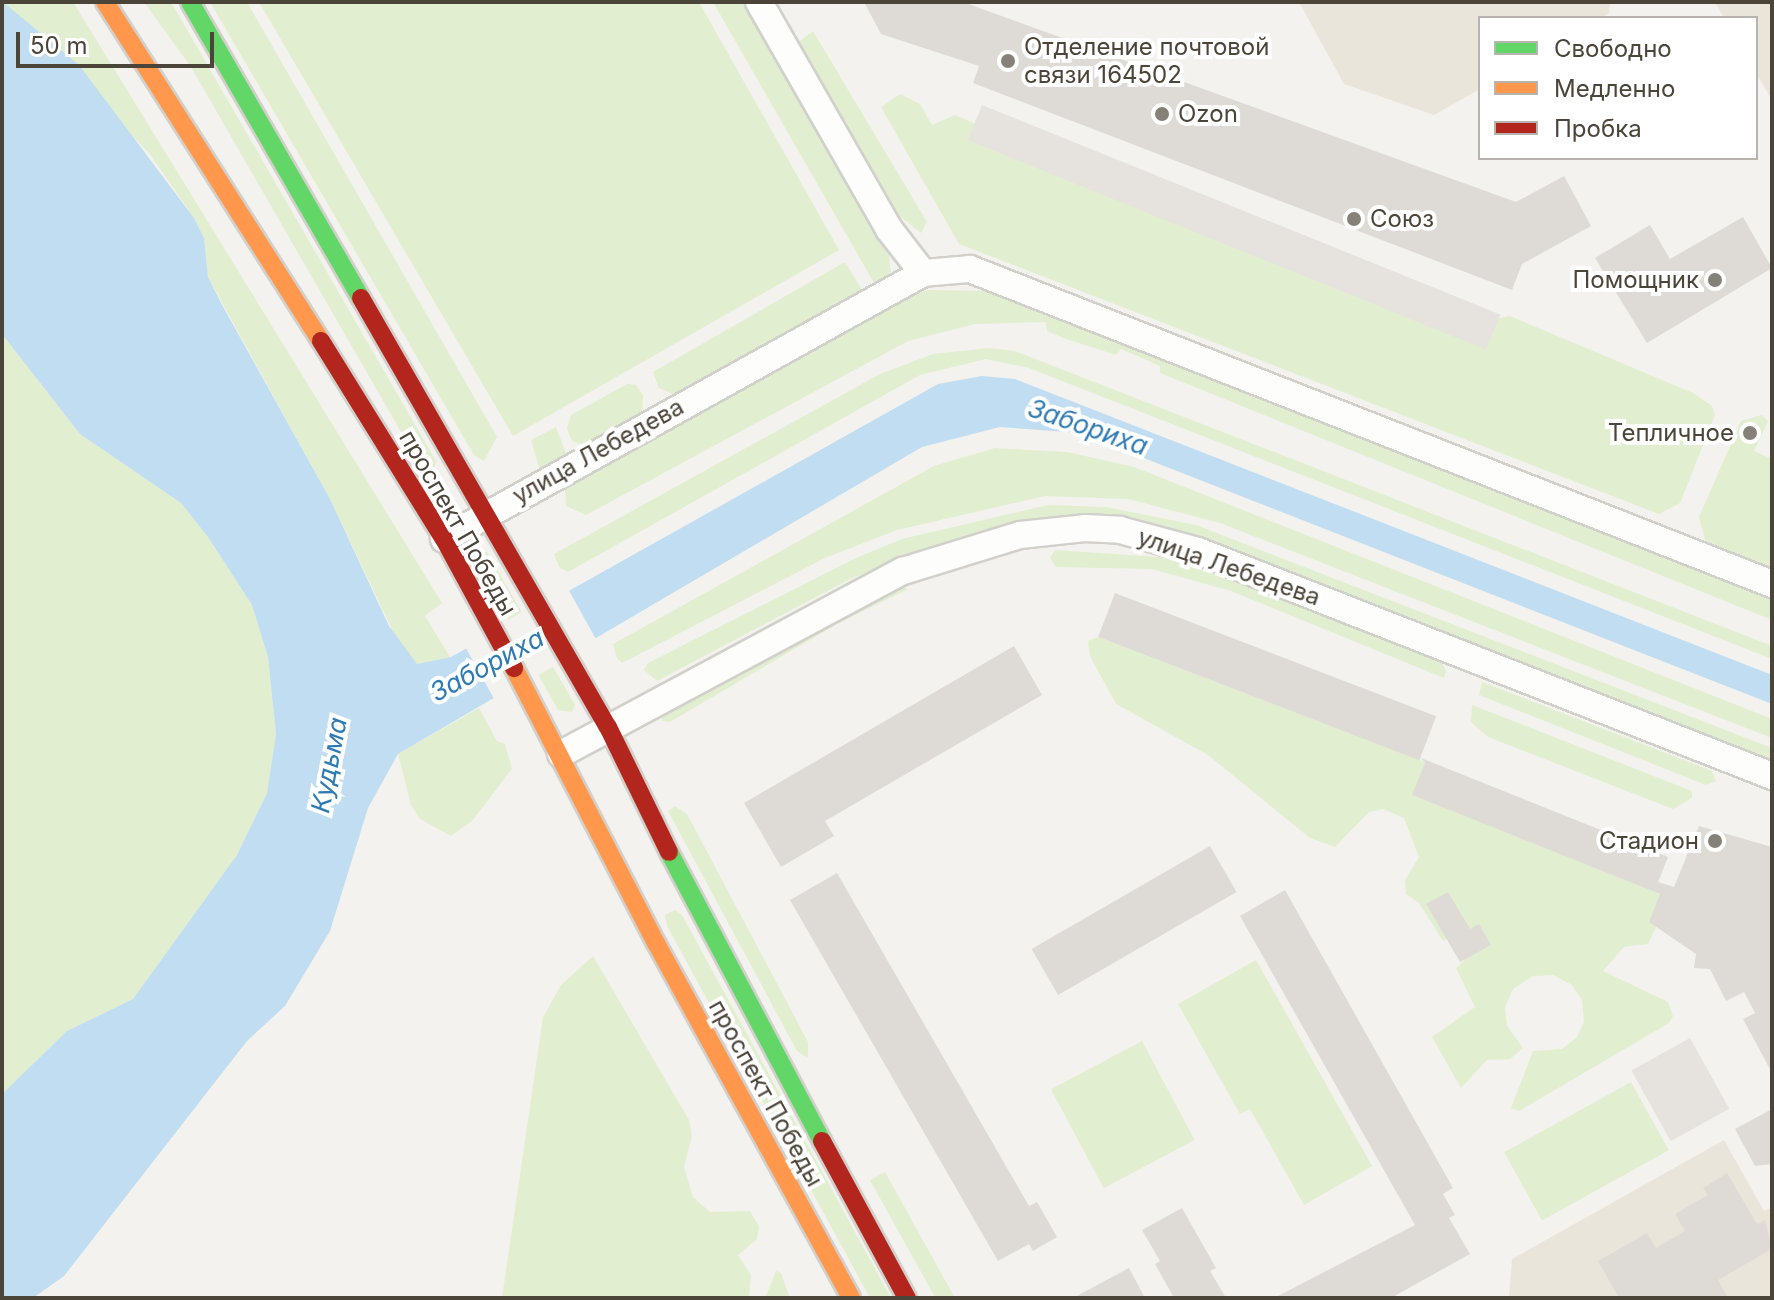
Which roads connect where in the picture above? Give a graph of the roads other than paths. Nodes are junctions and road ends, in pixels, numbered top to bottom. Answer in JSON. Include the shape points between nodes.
{"nodes":[{"id":1,"x":105,"y":2,"type":"edge"},
{"id":2,"x":190,"y":2,"type":"edge"},
{"id":3,"x":759,"y":2,"type":"edge"},
{"id":4,"x":923,"y":273,"type":"junction"},
{"id":5,"x":487,"y":514,"type":"junction"},
{"id":6,"x":444,"y":539,"type":"junction"},
{"id":7,"x":1772,"y":584,"type":"edge"},
{"id":8,"x":608,"y":727,"type":"junction"},
{"id":9,"x":561,"y":754,"type":"junction"},
{"id":10,"x":1772,"y":776,"type":"edge"},
{"id":11,"x":663,"y":874,"type":"dead end"},
{"id":12,"x":642,"y":884,"type":"dead end"},
{"id":13,"x":685,"y":886,"type":"junction"},
{"id":14,"x":639,"y":909,"type":"junction"},
{"id":15,"x":851,"y":1298,"type":"edge"},
{"id":16,"x":907,"y":1298,"type":"edge"}],
"edges":[{"from":1,"to":6,"type":"main road","name":"проспект Победы"},
{"from":2,"to":5,"type":"main road","name":"проспект Победы"},
{"from":3,"to":4,"type":"street","via":[[889,229]]},
{"from":4,"to":5,"type":"street","name":"улица Лебедева"},
{"from":4,"to":7,"type":"street","name":"улица Лебедева","via":[[970,269]]},
{"from":5,"to":6,"type":"street","name":"улица Лебедева"},
{"from":5,"to":8,"type":"main road","name":"проспект Победы"},
{"from":6,"to":9,"type":"main road","name":"проспект Победы"},
{"from":8,"to":9,"type":"street","name":"улица Лебедева"},
{"from":8,"to":10,"type":"street","name":"улица Лебедева","via":[[903,571],[1020,535],[1085,528],[1120,530],[1198,551]]},
{"from":8,"to":13,"type":"main road","name":"проспект Победы"},
{"from":9,"to":14,"type":"main road","name":"проспект Победы"},
{"from":11,"to":13,"type":"main road"},
{"from":12,"to":14,"type":"main road"},
{"from":13,"to":16,"type":"main road","name":"проспект Победы"},
{"from":14,"to":15,"type":"main road","name":"проспект Победы"}]}
